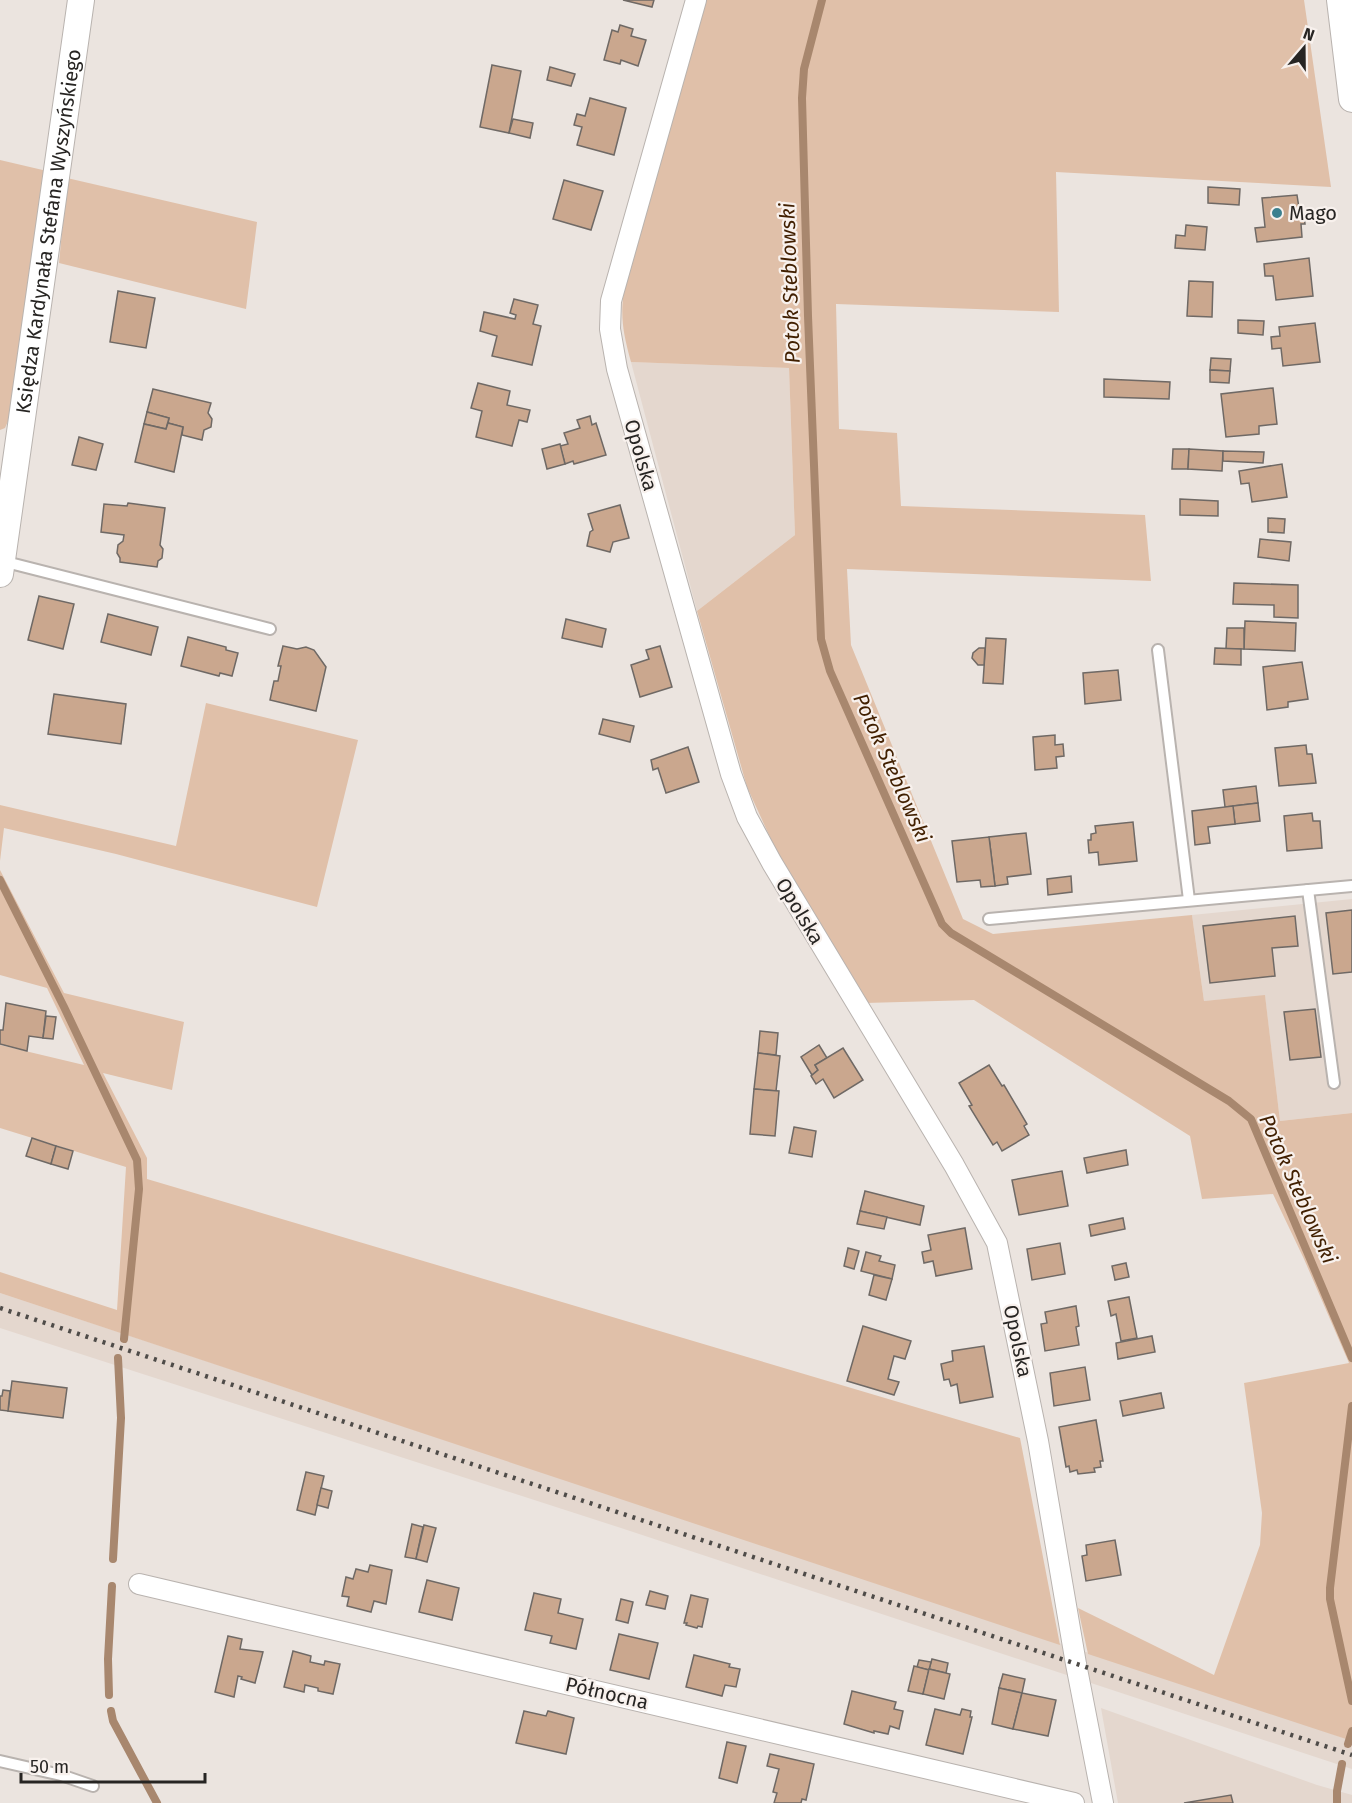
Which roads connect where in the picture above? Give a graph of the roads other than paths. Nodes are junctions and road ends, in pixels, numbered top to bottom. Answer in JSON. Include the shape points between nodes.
{"nodes":[{"id":1,"x":81,"y":0,"type":"edge"},
{"id":2,"x":696,"y":0,"type":"edge"},
{"id":3,"x":1340,"y":0,"type":"edge"},
{"id":4,"x":1352,"y":99,"type":"edge"},
{"id":5,"x":8,"y":461,"type":"edge"},
{"id":6,"x":1,"y":567,"type":"edge"},
{"id":7,"x":270,"y":629,"type":"dead end"},
{"id":8,"x":1158,"y":650,"type":"dead end"},
{"id":9,"x":1352,"y":885,"type":"edge"},
{"id":10,"x":1308,"y":890,"type":"junction"},
{"id":11,"x":1189,"y":900,"type":"junction"},
{"id":12,"x":989,"y":920,"type":"dead end"},
{"id":13,"x":1334,"y":1083,"type":"dead end"},
{"id":14,"x":139,"y":1584,"type":"dead end"},
{"id":15,"x":0,"y":1761,"type":"edge"},
{"id":16,"x":93,"y":1786,"type":"dead end"},
{"id":17,"x":1074,"y":1803,"type":"edge"},
{"id":18,"x":1103,"y":1803,"type":"edge"}],
"edges":[{"from":1,"to":5,"type":"street","name":"Księdza Kardynała Stefana Wyszyńskiego"},
{"from":2,"to":18,"type":"street","name":"Opolska","via":[[611,301],[610,329],[617,369],[731,774],[747,817],[997,1243],[1038,1441]]},
{"from":3,"to":4,"type":"street"},
{"from":5,"to":6,"type":"street","name":"Księdza Kardynała Stefana Wyszyńskiego"},
{"from":6,"to":7,"type":"lane"},
{"from":8,"to":11,"type":"lane"},
{"from":9,"to":10,"type":"lane"},
{"from":10,"to":11,"type":"lane"},
{"from":10,"to":13,"type":"lane"},
{"from":11,"to":12,"type":"lane"},
{"from":14,"to":17,"type":"street","name":"Północna"},
{"from":15,"to":16,"type":"lane"}]}
